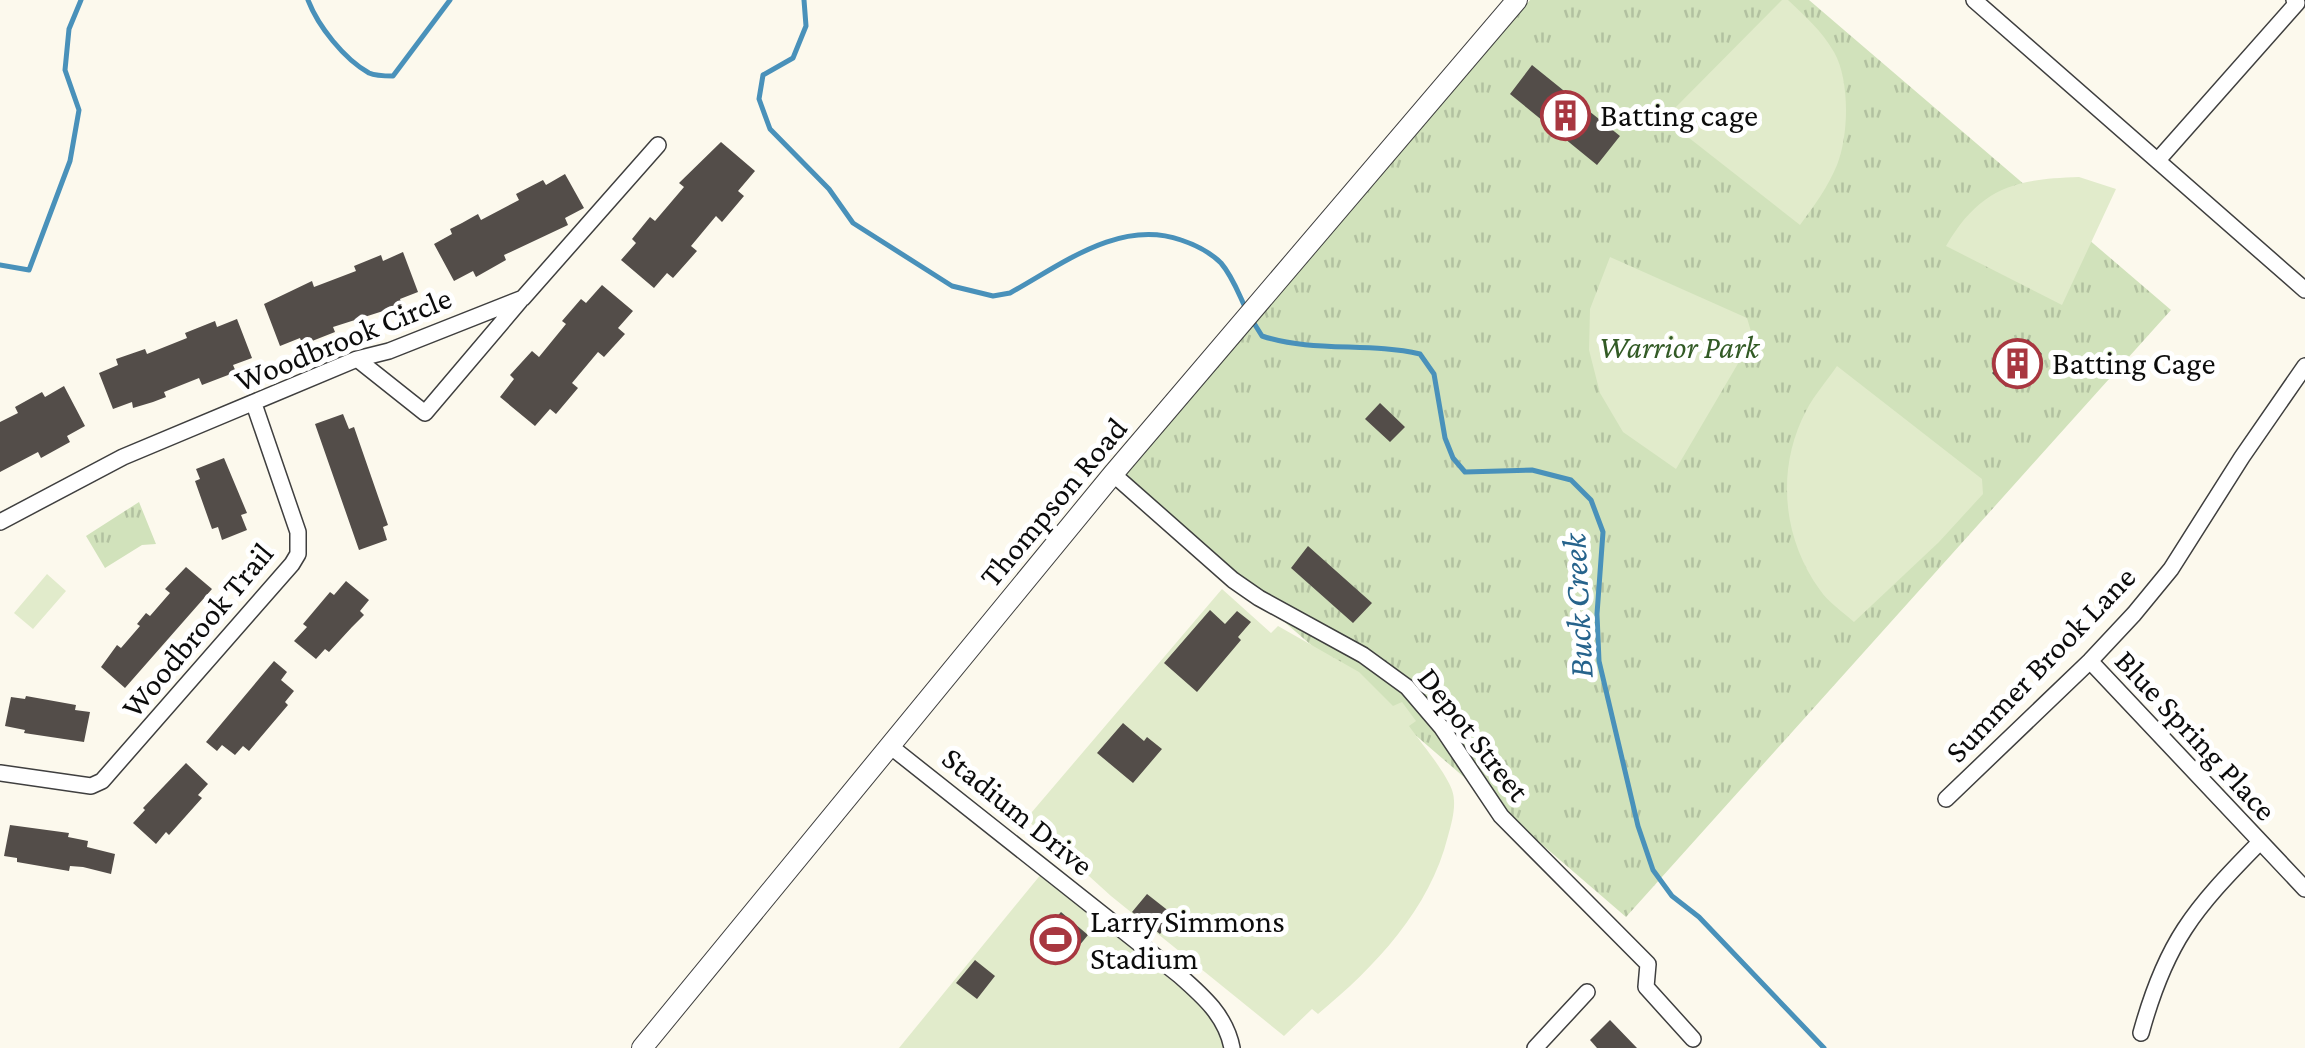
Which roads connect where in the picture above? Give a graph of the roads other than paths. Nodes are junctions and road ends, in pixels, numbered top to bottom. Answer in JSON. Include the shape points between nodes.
{"nodes":[{"id":1,"x":1517,"y":0,"type":"edge"},
{"id":2,"x":1974,"y":0,"type":"edge"},
{"id":3,"x":2294,"y":0,"type":"edge"},
{"id":4,"x":658,"y":145,"type":"dead end"},
{"id":5,"x":2158,"y":160,"type":"junction"},
{"id":6,"x":2305,"y":290,"type":"edge"},
{"id":7,"x":522,"y":298,"type":"junction"},
{"id":8,"x":357,"y":359,"type":"junction"},
{"id":9,"x":2305,"y":366,"type":"edge"},
{"id":10,"x":254,"y":404,"type":"junction"},
{"id":11,"x":1114,"y":474,"type":"junction"},
{"id":12,"x":0,"y":522,"type":"edge"},
{"id":13,"x":2090,"y":662,"type":"junction"},
{"id":14,"x":890,"y":746,"type":"junction"},
{"id":15,"x":0,"y":774,"type":"edge"},
{"id":16,"x":1946,"y":799,"type":"dead end"},
{"id":17,"x":2259,"y":844,"type":"junction"},
{"id":18,"x":2305,"y":889,"type":"edge"},
{"id":19,"x":1586,"y":992,"type":"dead end"},
{"id":20,"x":2140,"y":1034,"type":"dead end"},
{"id":21,"x":1693,"y":1040,"type":"dead end"},
{"id":22,"x":642,"y":1048,"type":"edge"},
{"id":23,"x":1232,"y":1048,"type":"edge"},
{"id":24,"x":1535,"y":1048,"type":"edge"}],
"edges":[{"from":1,"to":11,"type":"street","name":"Thompson Road"},
{"from":2,"to":5,"type":"street"},
{"from":3,"to":5,"type":"street"},
{"from":4,"to":7,"type":"street","name":"Woodbrook Circle"},
{"from":5,"to":6,"type":"street"},
{"from":7,"to":8,"type":"street","name":"Woodbrook Circle"},
{"from":7,"to":8,"type":"street","via":[[425,413]]},
{"from":8,"to":10,"type":"street","name":"Woodbrook Circle"},
{"from":9,"to":13,"type":"street","name":"Summer Brook Lane","via":[[2171,568]]},
{"from":10,"to":12,"type":"street","name":"Woodbrook Circle","via":[[123,457]]},
{"from":10,"to":15,"type":"street","name":"Woodbrook Trail","via":[[298,532],[292,564],[102,782]]},
{"from":11,"to":14,"type":"street","name":"Thompson Road"},
{"from":11,"to":21,"type":"street","name":"Depot Street","via":[[1233,580],[1364,654],[1407,687],[1501,816],[1648,964],[1646,987]]},
{"from":13,"to":16,"type":"street","name":"Summer Brook Lane"},
{"from":13,"to":17,"type":"street","name":"Blue Spring Place"},
{"from":14,"to":22,"type":"street","name":"Thompson Road"},
{"from":14,"to":23,"type":"street","name":"Stadium Drive","via":[[1189,984],[1226,1026]]},
{"from":17,"to":18,"type":"street","name":"Blue Spring Place"},
{"from":17,"to":20,"type":"street","via":[[2212,890],[2176,939]]},
{"from":19,"to":24,"type":"street"}]}
